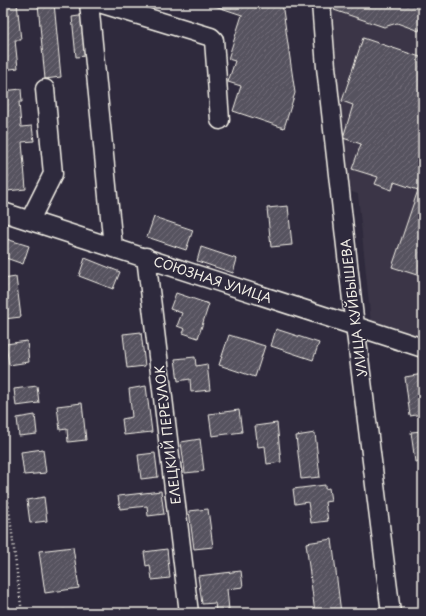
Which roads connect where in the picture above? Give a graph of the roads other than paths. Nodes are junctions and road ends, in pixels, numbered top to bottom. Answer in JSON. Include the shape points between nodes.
{"nodes":[{"id":1,"x":89,"y":3,"type":"edge"},
{"id":2,"x":99,"y":3,"type":"edge"},
{"id":3,"x":321,"y":3,"type":"edge"},
{"id":4,"x":44,"y":89,"type":"dead end"},
{"id":5,"x":220,"y":120,"type":"dead end"},
{"id":6,"x":3,"y":212,"type":"edge"},
{"id":7,"x":30,"y":220,"type":"junction"},
{"id":8,"x":113,"y":247,"type":"junction"},
{"id":9,"x":146,"y":257,"type":"junction"},
{"id":10,"x":355,"y":326,"type":"junction"},
{"id":11,"x":423,"y":348,"type":"edge"},
{"id":12,"x":189,"y":613,"type":"edge"},
{"id":13,"x":391,"y":613,"type":"edge"}],
"edges":[{"from":1,"to":8,"type":"street"},
{"from":2,"to":5,"type":"street","via":[[211,37],[214,40]]},
{"from":3,"to":10,"type":"street","name":"УЛИЦА КУЙБЫШЕВА"},
{"from":4,"to":7,"type":"street","via":[[53,174]]},
{"from":6,"to":7,"type":"street","name":"СОЮЗНАЯ УЛИЦА"},
{"from":7,"to":8,"type":"street","name":"СОЮЗНАЯ УЛИЦА"},
{"from":8,"to":9,"type":"street","name":"СОЮЗНАЯ УЛИЦА"},
{"from":9,"to":10,"type":"street","name":"СОЮЗНАЯ УЛИЦА"},
{"from":9,"to":12,"type":"street","name":"ЕЛЕЦКИЙ ПЕРЕУЛОК"},
{"from":10,"to":11,"type":"street","name":"СОЮЗНАЯ УЛИЦА"},
{"from":10,"to":13,"type":"street","name":"УЛИЦА КУЙБЫШЕВА"}]}
